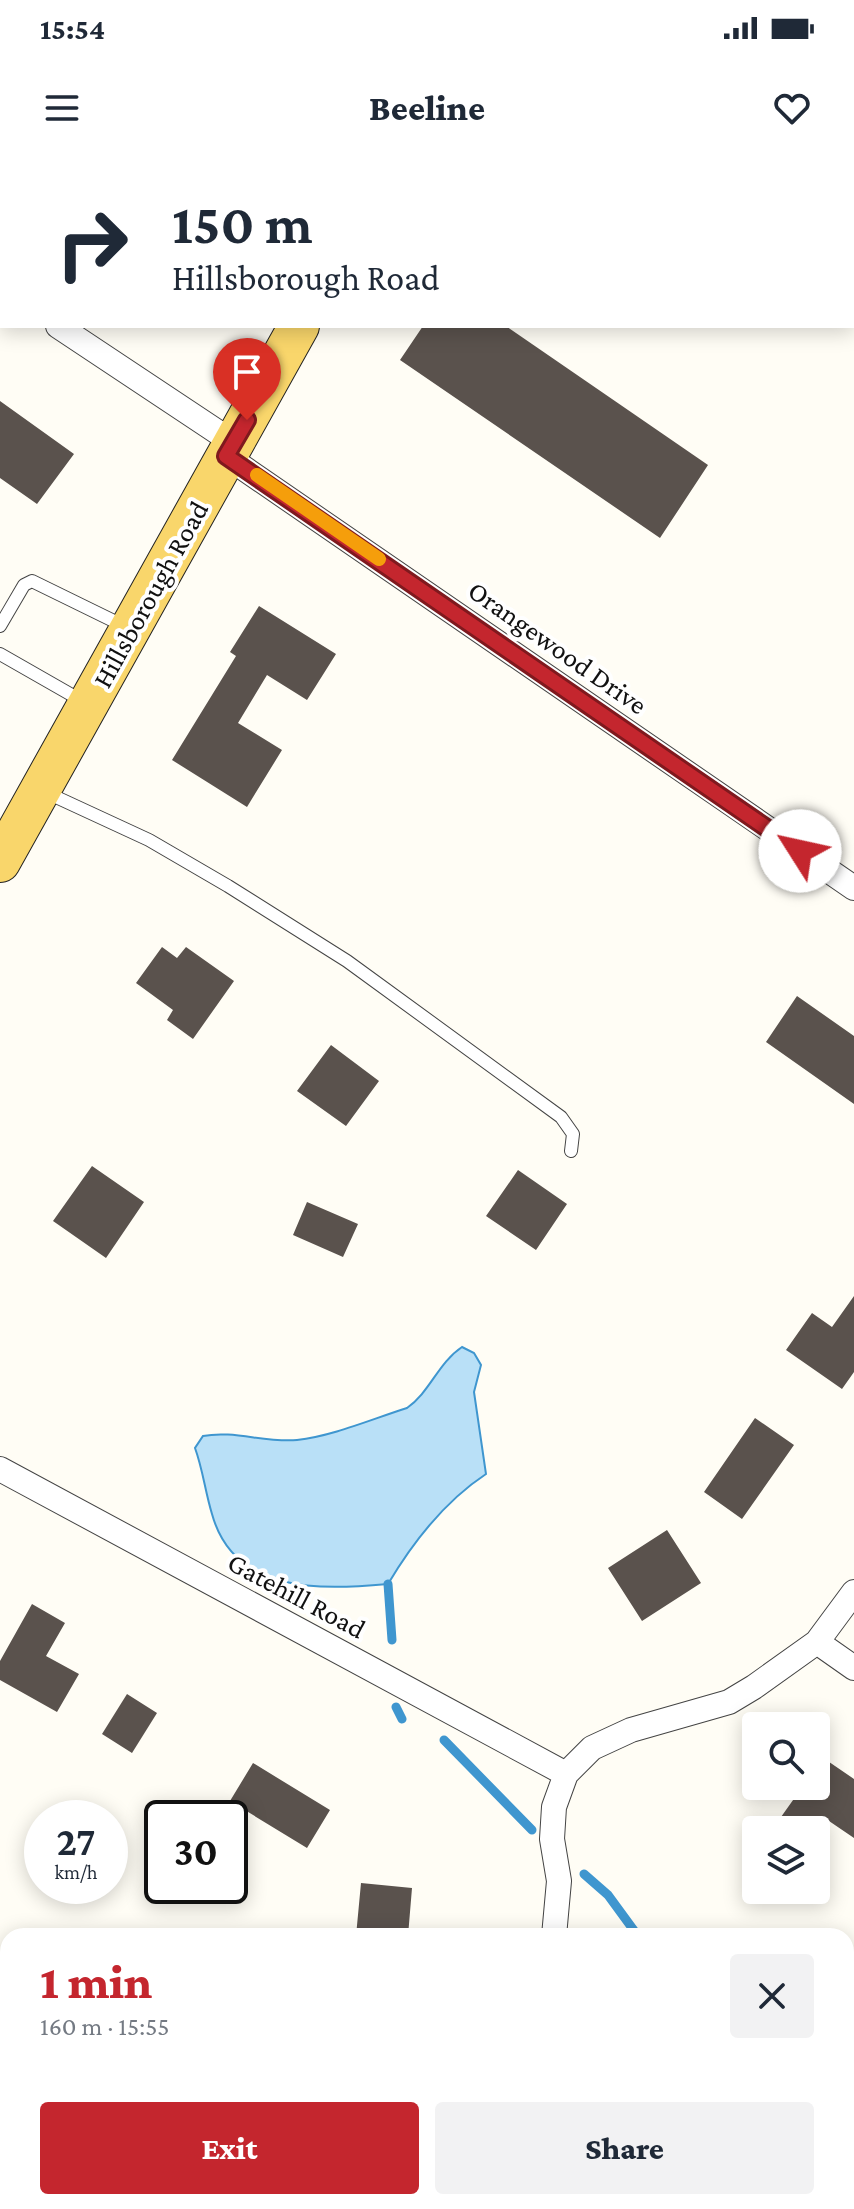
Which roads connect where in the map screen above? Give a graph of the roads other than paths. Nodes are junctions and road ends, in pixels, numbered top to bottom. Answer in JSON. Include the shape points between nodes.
{"nodes":[{"id":1,"x":61,"y":328,"type":"edge"},
{"id":2,"x":298,"y":328,"type":"edge"},
{"id":3,"x":230,"y":450,"type":"junction"},
{"id":4,"x":0,"y":626,"type":"edge"},
{"id":5,"x":130,"y":629,"type":"junction"},
{"id":6,"x":0,"y":654,"type":"edge"},
{"id":7,"x":88,"y":705,"type":"junction"},
{"id":8,"x":41,"y":790,"type":"junction"},
{"id":9,"x":0,"y":862,"type":"edge"},
{"id":10,"x":854,"y":888,"type":"edge"},
{"id":11,"x":571,"y":1151,"type":"dead end"},
{"id":12,"x":0,"y":1469,"type":"edge"},
{"id":13,"x":854,"y":1592,"type":"edge"},
{"id":14,"x":817,"y":1642,"type":"junction"},
{"id":15,"x":854,"y":1668,"type":"edge"},
{"id":16,"x":566,"y":1774,"type":"junction"},
{"id":17,"x":555,"y":1928,"type":"edge"}],
"edges":[{"from":1,"to":3,"type":"street","name":"Orangewood Drive"},
{"from":2,"to":3,"type":"main road","name":"Hillsborough Road"},
{"from":3,"to":5,"type":"main road","name":"Hillsborough Road"},
{"from":3,"to":10,"type":"street","name":"Orangewood Drive"},
{"from":4,"to":5,"type":"lane","via":[[24,585],[32,581]]},
{"from":5,"to":7,"type":"main road","name":"Hillsborough Road"},
{"from":6,"to":7,"type":"lane"},
{"from":7,"to":8,"type":"main road","name":"Hillsborough Road"},
{"from":8,"to":9,"type":"main road","name":"Hillsborough Road"},
{"from":8,"to":11,"type":"lane","via":[[149,840],[347,961],[561,1117],[573,1134]]},
{"from":12,"to":16,"type":"street","name":"Gatehill Road"},
{"from":13,"to":14,"type":"street"},
{"from":14,"to":15,"type":"street"},
{"from":14,"to":16,"type":"street","via":[[729,1702],[631,1730],[592,1748]]},
{"from":16,"to":17,"type":"street","via":[[554,1807],[552,1839],[559,1881]]}]}
